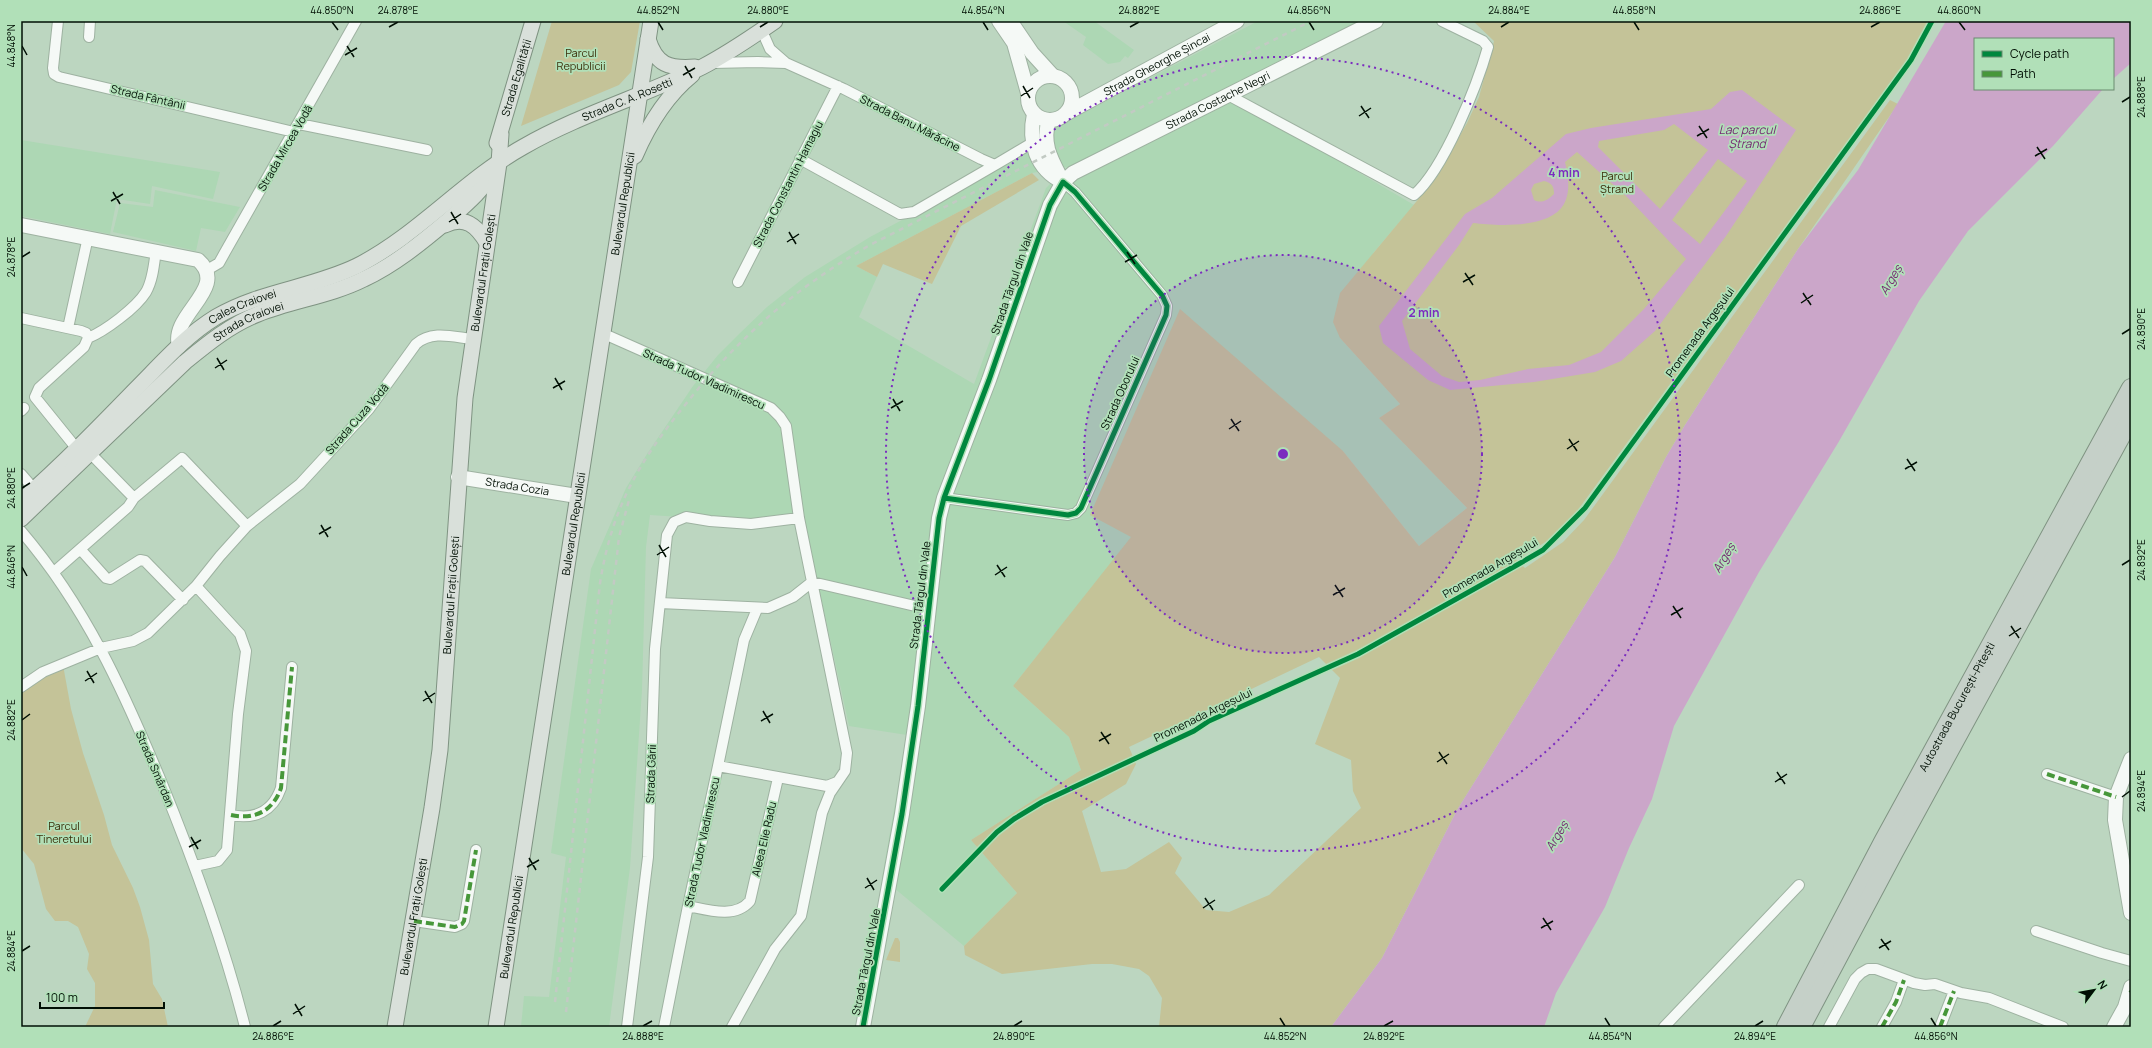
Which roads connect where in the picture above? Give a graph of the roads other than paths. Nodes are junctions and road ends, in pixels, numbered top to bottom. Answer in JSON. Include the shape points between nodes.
{"nodes":[{"id":1,"x":58,"y":21,"type":"edge"},
{"id":2,"x":90,"y":21,"type":"edge"},
{"id":3,"x":356,"y":21,"type":"edge"},
{"id":4,"x":533,"y":21,"type":"edge"},
{"id":5,"x":651,"y":21,"type":"edge"},
{"id":6,"x":775,"y":21,"type":"edge"},
{"id":7,"x":999,"y":21,"type":"edge"},
{"id":8,"x":1010,"y":21,"type":"edge"},
{"id":9,"x":1237,"y":21,"type":"edge"},
{"id":10,"x":1376,"y":21,"type":"edge"},
{"id":11,"x":1442,"y":21,"type":"edge"},
{"id":12,"x":762,"y":31,"type":"junction"},
{"id":13,"x":89,"y":37,"type":"dead end"},
{"id":14,"x":648,"y":39,"type":"junction"},
{"id":15,"x":786,"y":63,"type":"junction"},
{"id":16,"x":705,"y":65,"type":"junction"},
{"id":17,"x":1052,"y":75,"type":"junction"},
{"id":18,"x":838,"y":86,"type":"junction"},
{"id":19,"x":1071,"y":92,"type":"junction"},
{"id":20,"x":1028,"y":93,"type":"junction"},
{"id":21,"x":639,"y":94,"type":"junction"},
{"id":22,"x":1228,"y":95,"type":"junction"},
{"id":23,"x":1097,"y":97,"type":"junction"},
{"id":24,"x":1067,"y":113,"type":"junction"},
{"id":25,"x":1034,"y":114,"type":"junction"},
{"id":26,"x":1049,"y":120,"type":"junction"},
{"id":27,"x":296,"y":128,"type":"junction"},
{"id":28,"x":501,"y":134,"type":"junction"},
{"id":29,"x":1032,"y":142,"type":"junction"},
{"id":30,"x":427,"y":150,"type":"dead end"},
{"id":31,"x":800,"y":160,"type":"junction"},
{"id":32,"x":499,"y":163,"type":"junction"},
{"id":33,"x":995,"y":165,"type":"junction"},
{"id":34,"x":479,"y":176,"type":"junction"},
{"id":35,"x":626,"y":177,"type":"junction"},
{"id":36,"x":1063,"y":182,"type":"junction"},
{"id":37,"x":21,"y":225,"type":"edge"},
{"id":38,"x":437,"y":230,"type":"junction"},
{"id":39,"x":88,"y":237,"type":"junction"},
{"id":40,"x":486,"y":243,"type":"junction"},
{"id":41,"x":156,"y":250,"type":"junction"},
{"id":42,"x":207,"y":270,"type":"junction"},
{"id":43,"x":738,"y":282,"type":"dead end"},
{"id":44,"x":21,"y":318,"type":"edge"},
{"id":45,"x":68,"y":328,"type":"junction"},
{"id":46,"x":602,"y":333,"type":"junction"},
{"id":47,"x":88,"y":338,"type":"junction"},
{"id":48,"x":472,"y":339,"type":"junction"},
{"id":49,"x":179,"y":346,"type":"junction"},
{"id":50,"x":2131,"y":388,"type":"edge"},
{"id":51,"x":2131,"y":418,"type":"edge"},
{"id":52,"x":83,"y":451,"type":"junction"},
{"id":53,"x":21,"y":474,"type":"edge"},
{"id":54,"x":458,"y":477,"type":"junction"},
{"id":55,"x":34,"y":489,"type":"junction"},
{"id":56,"x":577,"y":496,"type":"junction"},
{"id":57,"x":134,"y":498,"type":"junction"},
{"id":58,"x":944,"y":498,"type":"junction"},
{"id":59,"x":21,"y":501,"type":"edge"},
{"id":60,"x":799,"y":518,"type":"junction"},
{"id":61,"x":21,"y":519,"type":"edge"},
{"id":62,"x":247,"y":526,"type":"junction"},
{"id":63,"x":21,"y":532,"type":"edge"},
{"id":64,"x":81,"y":550,"type":"junction"},
{"id":65,"x":54,"y":572,"type":"junction"},
{"id":66,"x":812,"y":582,"type":"junction"},
{"id":67,"x":196,"y":586,"type":"junction"},
{"id":68,"x":183,"y":600,"type":"junction"},
{"id":69,"x":660,"y":603,"type":"junction"},
{"id":70,"x":757,"y":609,"type":"junction"},
{"id":71,"x":928,"y":609,"type":"junction"},
{"id":72,"x":101,"y":648,"type":"junction"},
{"id":73,"x":292,"y":667,"type":"dead end"},
{"id":74,"x":21,"y":687,"type":"edge"},
{"id":75,"x":2131,"y":759,"type":"edge"},
{"id":76,"x":718,"y":766,"type":"junction"},
{"id":77,"x":2047,"y":774,"type":"dead end"},
{"id":78,"x":778,"y":778,"type":"junction"},
{"id":79,"x":838,"y":782,"type":"junction"},
{"id":80,"x":2116,"y":796,"type":"junction"},
{"id":81,"x":231,"y":815,"type":"junction"},
{"id":82,"x":476,"y":850,"type":"dead end"},
{"id":83,"x":195,"y":866,"type":"junction"},
{"id":84,"x":1799,"y":885,"type":"dead end"},
{"id":85,"x":688,"y":906,"type":"junction"},
{"id":86,"x":2131,"y":913,"type":"edge"},
{"id":87,"x":414,"y":921,"type":"junction"},
{"id":88,"x":2036,"y":931,"type":"dead end"},
{"id":89,"x":2131,"y":960,"type":"edge"},
{"id":90,"x":1904,"y":980,"type":"junction"},
{"id":91,"x":2131,"y":989,"type":"edge"},
{"id":92,"x":1954,"y":991,"type":"junction"},
{"id":93,"x":245,"y":1024,"type":"edge"},
{"id":94,"x":395,"y":1027,"type":"edge"},
{"id":95,"x":496,"y":1027,"type":"edge"},
{"id":96,"x":627,"y":1027,"type":"edge"},
{"id":97,"x":664,"y":1027,"type":"edge"},
{"id":98,"x":732,"y":1027,"type":"edge"},
{"id":99,"x":863,"y":1027,"type":"edge"},
{"id":100,"x":1664,"y":1027,"type":"edge"},
{"id":101,"x":1786,"y":1027,"type":"edge"},
{"id":102,"x":1801,"y":1027,"type":"edge"},
{"id":103,"x":1828,"y":1027,"type":"edge"},
{"id":104,"x":1882,"y":1027,"type":"edge"},
{"id":105,"x":1940,"y":1027,"type":"edge"},
{"id":106,"x":2063,"y":1027,"type":"edge"},
{"id":107,"x":2114,"y":1027,"type":"edge"}],
"edges":[{"from":1,"to":27,"type":"street","name":"Strada Fântânii","via":[[54,74]]},
{"from":2,"to":13,"type":"street"},
{"from":3,"to":27,"type":"street","name":"Strada Mircea Vodă"},
{"from":4,"to":28,"type":"main road","name":"Strada Egalității"},
{"from":5,"to":14,"type":"main road","name":"Bulevardul Republicii"},
{"from":6,"to":12,"type":"main road","name":"Strada C. A. Rosetti"},
{"from":7,"to":20,"type":"street","via":[[1014,43]]},
{"from":8,"to":17,"type":"street","via":[[1032,53]]},
{"from":9,"to":23,"type":"street","name":"Strada Gheorghe Șincai"},
{"from":10,"to":22,"type":"street","name":"Strada Costache Negri"},
{"from":11,"to":22,"type":"street","via":[[1483,41],[1488,47],[1481,73],[1460,121],[1432,176],[1414,194]]},
{"from":12,"to":15,"type":"street","name":"Strada Banu Mărăcine","via":[[770,48]]},
{"from":12,"to":16,"type":"main road","name":"Strada C. A. Rosetti"},
{"from":14,"to":16,"type":"main road","via":[[655,56],[665,64],[686,68]]},
{"from":14,"to":21,"type":"main road","name":"Bulevardul Republicii"},
{"from":15,"to":16,"type":"street","name":"Strada Banu Mărăcine"},
{"from":15,"to":18,"type":"street","name":"Strada Banu Mărăcine"},
{"from":16,"to":21,"type":"main road","name":"Strada C. A. Rosetti"},
{"from":16,"to":35,"type":"main road","via":[[676,90],[653,120]]},
{"from":17,"to":19,"type":"street","via":[[1064,81]]},
{"from":17,"to":20,"type":"street","via":[[1039,78],[1030,86]]},
{"from":18,"to":31,"type":"street","name":"Strada Constantin Hamagiu"},
{"from":18,"to":33,"type":"street","name":"Strada Banu Mărăcine"},
{"from":19,"to":23,"type":"street","name":"Strada Gheorghe Șincai"},
{"from":19,"to":24,"type":"street","via":[[1072,99]]},
{"from":20,"to":25,"type":"street","via":[[1028,104]]},
{"from":21,"to":32,"type":"main road","name":"Strada C. A. Rosetti","via":[[545,135]]},
{"from":21,"to":35,"type":"main road","name":"Bulevardul Republicii"},
{"from":22,"to":36,"type":"street","name":"Strada Costache Negri","via":[[1073,173]]},
{"from":23,"to":24,"type":"street","name":"Strada Gheorghe Șincai"},
{"from":24,"to":26,"type":"street"},
{"from":25,"to":26,"type":"street"},
{"from":25,"to":29,"type":"street"},
{"from":26,"to":36,"type":"street","via":[[1045,132],[1047,147]]},
{"from":27,"to":30,"type":"street","name":"Strada Fântânii"},
{"from":27,"to":42,"type":"street","name":"Strada Mircea Vodă","via":[[224,254],[218,263]]},
{"from":28,"to":32,"type":"main road","name":"Bulevardul Frații Golești"},
{"from":28,"to":34,"type":"main road"},
{"from":29,"to":33,"type":"street"},
{"from":29,"to":36,"type":"street","via":[[1043,167],[1052,177]]},
{"from":31,"to":33,"type":"street","via":[[900,214],[914,212]]},
{"from":31,"to":43,"type":"street","name":"Strada Constantin Hamagiu"},
{"from":32,"to":34,"type":"main road","name":"Calea Craiovei"},
{"from":32,"to":38,"type":"main road","name":"Strada Craiovei","via":[[480,191]]},
{"from":32,"to":40,"type":"main road","name":"Bulevardul Frații Golești"},
{"from":34,"to":49,"type":"main road","name":"Calea Craiovei","via":[[373,257],[339,274],[252,300],[231,309],[202,326]]},
{"from":35,"to":46,"type":"main road","name":"Bulevardul Republicii"},
{"from":36,"to":58,"type":"street","name":"Strada Târgul din Vale","via":[[1050,204],[989,380]]},
{"from":36,"to":58,"type":"street","name":"Strada Oborului","via":[[1075,192],[1162,295],[1167,306],[1166,315],[1081,508],[1076,513],[1068,515]]},
{"from":37,"to":39,"type":"street"},
{"from":38,"to":40,"type":"main road","via":[[451,222],[464,221],[476,227]]},
{"from":38,"to":52,"type":"main road","name":"Strada Craiovei","via":[[395,261],[364,279],[328,294],[258,314],[218,336]]},
{"from":39,"to":41,"type":"street"},
{"from":39,"to":45,"type":"street"},
{"from":40,"to":48,"type":"main road","name":"Bulevardul Frații Golești"},
{"from":41,"to":42,"type":"street","via":[[198,260]]},
{"from":41,"to":47,"type":"street","via":[[146,292],[139,301],[99,334]]},
{"from":42,"to":49,"type":"street","via":[[208,284],[179,328]]},
{"from":44,"to":45,"type":"street"},
{"from":45,"to":47,"type":"street","via":[[86,333]]},
{"from":46,"to":56,"type":"main road","name":"Bulevardul Republicii"},
{"from":46,"to":60,"type":"street","name":"Strada Tudor Vladimirescu","via":[[771,408],[786,426]]},
{"from":47,"to":52,"type":"street","via":[[84,347],[39,388],[35,397]]},
{"from":48,"to":54,"type":"main road","name":"Bulevardul Frații Golești"},
{"from":48,"to":62,"type":"street","name":"Strada Cuza Vodă","via":[[434,335],[424,337],[416,344],[369,409],[300,484]]},
{"from":49,"to":52,"type":"main road","name":"Calea Craiovei"},
{"from":50,"to":101,"type":"highway","name":"Autostrada București-Pitești","via":[[1887,835]]},
{"from":51,"to":102,"type":"highway","name":"Autostrada București-Pitești"},
{"from":52,"to":55,"type":"main road","name":"Calea Craiovei"},
{"from":52,"to":57,"type":"street"},
{"from":52,"to":61,"type":"main road","name":"Strada Craiovei"},
{"from":53,"to":55,"type":"street"},
{"from":54,"to":56,"type":"street","name":"Strada Cozia"},
{"from":54,"to":87,"type":"main road","name":"Bulevardul Frații Golești","via":[[440,750]]},
{"from":55,"to":59,"type":"main road","name":"Calea Craiovei"},
{"from":56,"to":95,"type":"main road","name":"Bulevardul Republicii"},
{"from":57,"to":62,"type":"street","via":[[182,458]]},
{"from":57,"to":64,"type":"street","via":[[128,507]]},
{"from":58,"to":71,"type":"street","name":"Strada Târgul din Vale"},
{"from":60,"to":66,"type":"street","name":"Strada Tudor Vladimirescu"},
{"from":60,"to":69,"type":"street","name":"Strada Gării","via":[[751,524],[686,517],[674,522],[667,535]]},
{"from":62,"to":67,"type":"street"},
{"from":63,"to":65,"type":"street","name":"Strada Smârdan"},
{"from":64,"to":65,"type":"street"},
{"from":64,"to":68,"type":"street","via":[[106,578],[110,579],[134,562],[145,561]]},
{"from":65,"to":72,"type":"street","name":"Strada Smârdan"},
{"from":66,"to":70,"type":"street","via":[[780,603]]},
{"from":66,"to":71,"type":"street"},
{"from":66,"to":79,"type":"street","name":"Strada Tudor Vladimirescu","via":[[847,753],[845,771]]},
{"from":67,"to":68,"type":"street"},
{"from":67,"to":81,"type":"street","via":[[240,634],[246,651],[238,714]]},
{"from":68,"to":72,"type":"street","via":[[141,637]]},
{"from":69,"to":70,"type":"street"},
{"from":69,"to":96,"type":"street","name":"Strada Gării","via":[[655,649],[648,857]]},
{"from":70,"to":76,"type":"street","via":[[744,640]]},
{"from":71,"to":99,"type":"street","name":"Strada Târgul din Vale","via":[[918,706],[902,814]]},
{"from":72,"to":74,"type":"street","via":[[43,672]]},
{"from":72,"to":83,"type":"street","name":"Strada Smârdan","via":[[127,700]]},
{"from":73,"to":81,"type":"street","via":[[281,788],[278,797],[272,806],[261,814],[242,817]]},
{"from":75,"to":80,"type":"street"},
{"from":76,"to":78,"type":"street","name":"Strada Tudor Vladimirescu"},
{"from":76,"to":85,"type":"street","name":"Strada Tudor Vladimirescu"},
{"from":77,"to":80,"type":"street"},
{"from":78,"to":79,"type":"street","name":"Strada Tudor Vladimirescu","via":[[827,786]]},
{"from":78,"to":85,"type":"street","name":"Aleea Elie Radu","via":[[750,900],[739,910],[719,912]]},
{"from":79,"to":98,"type":"street","via":[[830,793],[822,813],[801,916],[775,949]]},
{"from":80,"to":86,"type":"street","via":[[2115,820]]},
{"from":81,"to":83,"type":"street","via":[[225,855],[218,861]]},
{"from":82,"to":87,"type":"street","via":[[462,924],[455,927]]},
{"from":83,"to":93,"type":"street","name":"Strada Smârdan","via":[[210,905]]},
{"from":84,"to":100,"type":"street"},
{"from":85,"to":97,"type":"street","name":"Strada Tudor Vladimirescu"},
{"from":87,"to":94,"type":"main road","name":"Bulevardul Frații Golești"},
{"from":88,"to":89,"type":"street"},
{"from":90,"to":92,"type":"street","via":[[1925,985],[1935,984]]},
{"from":90,"to":103,"type":"street","via":[[1876,969],[1860,973],[1854,979]]},
{"from":90,"to":104,"type":"street","via":[[1896,1002]]},
{"from":91,"to":107,"type":"street"},
{"from":92,"to":105,"type":"street"},
{"from":92,"to":106,"type":"street","via":[[1989,998]]}]}
